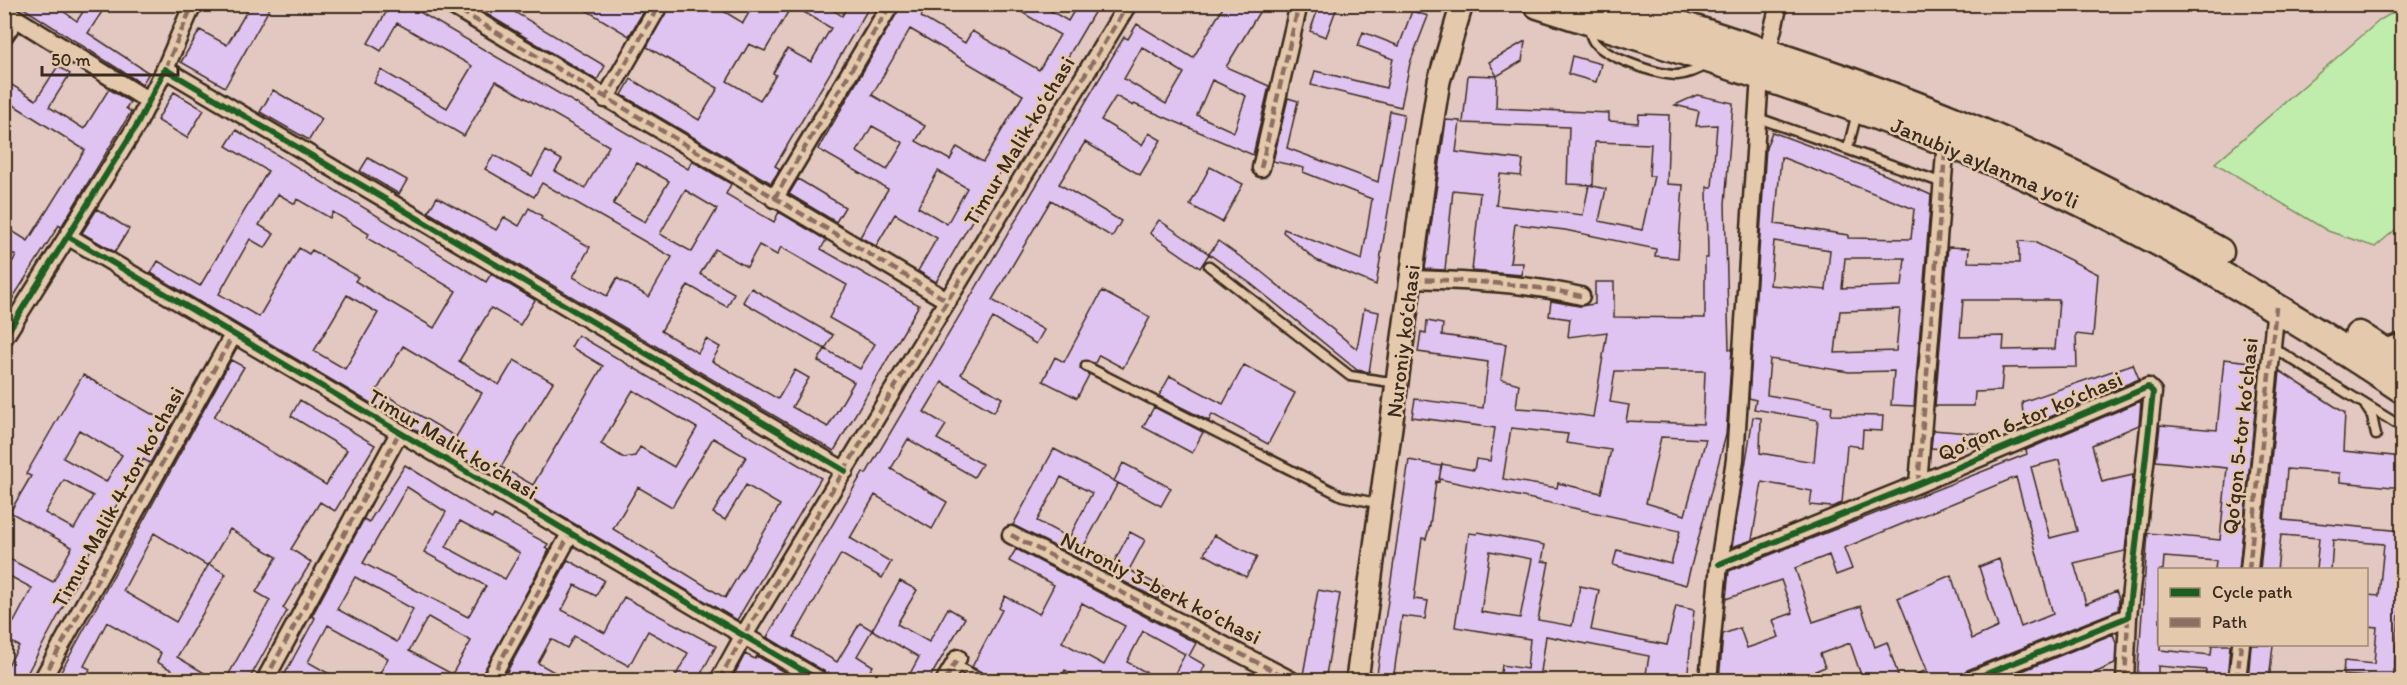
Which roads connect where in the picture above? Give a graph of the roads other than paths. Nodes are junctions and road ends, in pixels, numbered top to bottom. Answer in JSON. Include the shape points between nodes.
{"nodes":[{"id":1,"x":193,"y":4,"type":"edge"},
{"id":2,"x":449,"y":4,"type":"edge"},
{"id":3,"x":660,"y":4,"type":"edge"},
{"id":4,"x":891,"y":4,"type":"edge"},
{"id":5,"x":1128,"y":4,"type":"edge"},
{"id":6,"x":1299,"y":4,"type":"edge"},
{"id":7,"x":1462,"y":4,"type":"edge"},
{"id":8,"x":1538,"y":4,"type":"edge"},
{"id":9,"x":1615,"y":4,"type":"edge"},
{"id":10,"x":1779,"y":4,"type":"edge"},
{"id":11,"x":10,"y":15,"type":"edge"},
{"id":12,"x":4,"y":36,"type":"edge"},
{"id":13,"x":1763,"y":64,"type":"junction"},
{"id":14,"x":165,"y":69,"type":"junction"},
{"id":15,"x":605,"y":99,"type":"junction"},
{"id":16,"x":149,"y":101,"type":"junction"},
{"id":17,"x":1858,"y":110,"type":"junction"},
{"id":18,"x":1758,"y":118,"type":"junction"},
{"id":19,"x":1946,"y":141,"type":"junction"},
{"id":20,"x":1848,"y":148,"type":"junction"},
{"id":21,"x":1261,"y":168,"type":"dead end"},
{"id":22,"x":1943,"y":183,"type":"junction"},
{"id":23,"x":774,"y":199,"type":"junction"},
{"id":24,"x":69,"y":237,"type":"junction"},
{"id":25,"x":1209,"y":266,"type":"dead end"},
{"id":26,"x":1412,"y":279,"type":"junction"},
{"id":27,"x":1581,"y":296,"type":"dead end"},
{"id":28,"x":948,"y":301,"type":"junction"},
{"id":29,"x":2276,"y":307,"type":"junction"},
{"id":30,"x":233,"y":335,"type":"junction"},
{"id":31,"x":4,"y":338,"type":"edge"},
{"id":32,"x":2403,"y":338,"type":"edge"},
{"id":33,"x":2272,"y":346,"type":"junction"},
{"id":34,"x":2376,"y":347,"type":"junction"},
{"id":35,"x":2403,"y":364,"type":"edge"},
{"id":36,"x":1086,"y":366,"type":"dead end"},
{"id":37,"x":1398,"y":384,"type":"junction"},
{"id":38,"x":2403,"y":388,"type":"edge"},
{"id":39,"x":2362,"y":402,"type":"junction"},
{"id":40,"x":2403,"y":427,"type":"edge"},
{"id":41,"x":399,"y":433,"type":"junction"},
{"id":42,"x":2376,"y":435,"type":"dead end"},
{"id":43,"x":845,"y":471,"type":"junction"},
{"id":44,"x":1918,"y":484,"type":"junction"},
{"id":45,"x":1382,"y":504,"type":"junction"},
{"id":46,"x":570,"y":534,"type":"junction"},
{"id":47,"x":1011,"y":535,"type":"dead end"},
{"id":48,"x":1719,"y":564,"type":"junction"},
{"id":49,"x":2249,"y":568,"type":"edge"},
{"id":50,"x":2128,"y":617,"type":"junction"},
{"id":51,"x":744,"y":635,"type":"junction"},
{"id":52,"x":2241,"y":646,"type":"edge"},
{"id":53,"x":956,"y":661,"type":"joint"},
{"id":54,"x":42,"y":681,"type":"edge"},
{"id":55,"x":265,"y":681,"type":"edge"},
{"id":56,"x":490,"y":681,"type":"edge"},
{"id":57,"x":719,"y":681,"type":"edge"},
{"id":58,"x":819,"y":681,"type":"edge"},
{"id":59,"x":945,"y":681,"type":"edge"},
{"id":60,"x":984,"y":681,"type":"edge"},
{"id":61,"x":1291,"y":681,"type":"edge"},
{"id":62,"x":1358,"y":681,"type":"edge"},
{"id":63,"x":1708,"y":681,"type":"edge"},
{"id":64,"x":1971,"y":681,"type":"edge"},
{"id":65,"x":2125,"y":681,"type":"edge"},
{"id":66,"x":2237,"y":681,"type":"edge"}],
"edges":[{"from":1,"to":14,"type":"street"},
{"from":2,"to":15,"type":"street"},
{"from":3,"to":15,"type":"street"},
{"from":4,"to":23,"type":"street"},
{"from":5,"to":28,"type":"street","name":"Timur Malik koʻchasi"},
{"from":6,"to":21,"type":"street"},
{"from":7,"to":26,"type":"street","name":"Nuroniy koʻchasi","via":[[1438,91]]},
{"from":8,"to":13,"type":"highway","name":"Janubiy aylanma yoʻli","via":[[1712,60]]},
{"from":9,"to":13,"type":"highway","name":"Janubiy aylanma yoʻli"},
{"from":10,"to":13,"type":"street"},
{"from":11,"to":12,"type":"street"},
{"from":11,"to":16,"type":"street"},
{"from":13,"to":17,"type":"highway","name":"Janubiy aylanma yoʻli"},
{"from":13,"to":18,"type":"street"},
{"from":13,"to":34,"type":"highway","name":"Janubiy aylanma yoʻli","via":[[1891,97],[2026,152],[2145,209]]},
{"from":14,"to":16,"type":"street"},
{"from":14,"to":43,"type":"street"},
{"from":15,"to":23,"type":"street"},
{"from":16,"to":24,"type":"street"},
{"from":17,"to":19,"type":"highway","name":"Janubiy aylanma yoʻli"},
{"from":17,"to":20,"type":"lane"},
{"from":18,"to":20,"type":"lane"},
{"from":18,"to":48,"type":"street","via":[[1735,459]]},
{"from":19,"to":22,"type":"street"},
{"from":19,"to":29,"type":"highway","name":"Janubiy aylanma yoʻli","via":[[2196,260]]},
{"from":20,"to":22,"type":"lane"},
{"from":22,"to":44,"type":"street"},
{"from":23,"to":28,"type":"street"},
{"from":24,"to":30,"type":"street","name":"Timur Malik koʻchasi"},
{"from":24,"to":31,"type":"street"},
{"from":25,"to":37,"type":"lane","via":[[1350,376]]},
{"from":26,"to":27,"type":"street","via":[[1517,284]]},
{"from":26,"to":37,"type":"street","name":"Nuroniy koʻchasi"},
{"from":28,"to":43,"type":"street","name":"Timur Malik koʻchasi"},
{"from":29,"to":33,"type":"street","name":"Qoʻqon 5-tor koʻchasi"},
{"from":29,"to":38,"type":"highway","name":"Janubiy aylanma yoʻli"},
{"from":30,"to":41,"type":"street","name":"Timur Malik koʻchasi"},
{"from":30,"to":54,"type":"street","name":"Timur Malik 4-tor koʻchasi"},
{"from":32,"to":34,"type":"lane"},
{"from":33,"to":39,"type":"lane"},
{"from":33,"to":49,"type":"street","name":"Qoʻqon 5-tor koʻchasi"},
{"from":34,"to":35,"type":"highway","name":"Janubiy aylanma yoʻli"},
{"from":36,"to":45,"type":"lane","via":[[1342,496]]},
{"from":37,"to":45,"type":"street","name":"Nuroniy koʻchasi"},
{"from":39,"to":40,"type":"lane"},
{"from":39,"to":42,"type":"lane","via":[[2372,416]]},
{"from":41,"to":46,"type":"street","name":"Timur Malik koʻchasi"},
{"from":41,"to":55,"type":"street"},
{"from":43,"to":51,"type":"street","name":"Timur Malik koʻchasi"},
{"from":44,"to":48,"type":"street","name":"Qoʻqon 6-tor koʻchasi"},
{"from":44,"to":50,"type":"street","name":"Qoʻqon 6-tor koʻchasi","via":[[2148,387],[2153,392]]},
{"from":45,"to":62,"type":"street","name":"Nuroniy koʻchasi"},
{"from":46,"to":51,"type":"street","name":"Timur Malik koʻchasi"},
{"from":46,"to":56,"type":"street"},
{"from":47,"to":61,"type":"street","name":"Nuroniy 3-berk koʻchasi"},
{"from":48,"to":63,"type":"street"},
{"from":50,"to":64,"type":"street"},
{"from":50,"to":65,"type":"street"},
{"from":51,"to":57,"type":"street","name":"Timur Malik koʻchasi"},
{"from":51,"to":58,"type":"street","name":"Timur Malik koʻchasi"},
{"from":52,"to":66,"type":"street"},
{"from":53,"to":59,"type":"street"},
{"from":53,"to":60,"type":"lane"}]}
